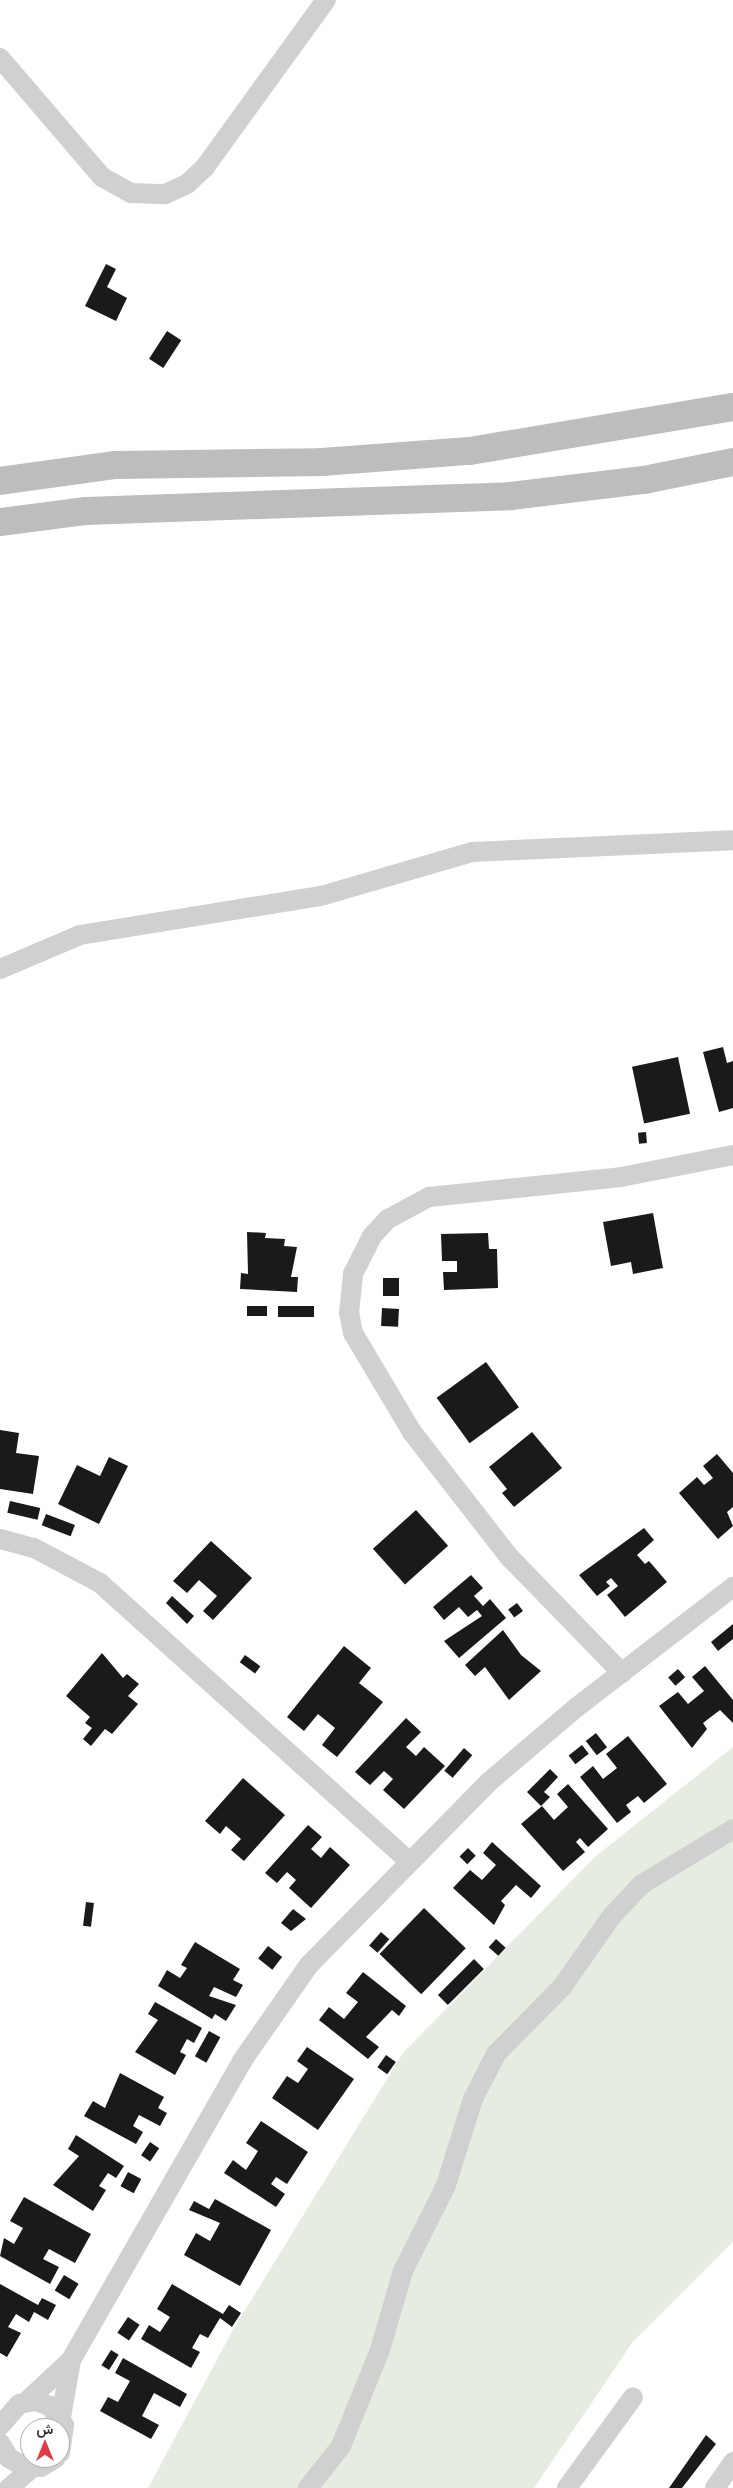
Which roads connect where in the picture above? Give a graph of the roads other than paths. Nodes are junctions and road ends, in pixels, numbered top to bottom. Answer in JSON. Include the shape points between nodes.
{"nodes":[{"id":1,"x":326,"y":0,"type":"edge"},
{"id":2,"x":0,"y":58,"type":"edge"},
{"id":3,"x":733,"y":407,"type":"edge"},
{"id":4,"x":733,"y":462,"type":"edge"},
{"id":5,"x":0,"y":481,"type":"edge"},
{"id":6,"x":0,"y":522,"type":"edge"},
{"id":7,"x":733,"y":840,"type":"edge"},
{"id":8,"x":0,"y":968,"type":"edge"},
{"id":9,"x":733,"y":1155,"type":"edge"},
{"id":10,"x":0,"y":1539,"type":"edge"},
{"id":11,"x":733,"y":1587,"type":"edge"},
{"id":12,"x":622,"y":1673,"type":"junction"},
{"id":13,"x":733,"y":1829,"type":"edge"},
{"id":14,"x":409,"y":1861,"type":"junction"},
{"id":15,"x":71,"y":2360,"type":"junction"},
{"id":16,"x":633,"y":2397,"type":"dead end"},
{"id":17,"x":15,"y":2403,"type":"edge"},
{"id":18,"x":61,"y":2417,"type":"joint"},
{"id":19,"x":0,"y":2426,"type":"edge"},
{"id":20,"x":1,"y":2454,"type":"edge"},
{"id":21,"x":733,"y":2462,"type":"edge"},
{"id":22,"x":20,"y":2464,"type":"edge"},
{"id":23,"x":32,"y":2468,"type":"edge"},
{"id":24,"x":9,"y":2488,"type":"edge"},
{"id":25,"x":308,"y":2488,"type":"edge"},
{"id":26,"x":568,"y":2488,"type":"edge"},
{"id":27,"x":715,"y":2488,"type":"edge"}],
"edges":[{"from":1,"to":2,"type":"street","via":[[205,167],[187,184],[165,194],[131,193],[106,180]]},
{"from":3,"to":5,"type":"street","via":[[470,451],[322,462],[116,465]]},
{"from":4,"to":6,"type":"street","via":[[644,480],[511,496],[95,511]]},
{"from":7,"to":8,"type":"street","via":[[472,852],[411,866],[321,896],[80,935]]},
{"from":9,"to":12,"type":"street","via":[[621,1177],[429,1197],[388,1219],[372,1236],[353,1274],[349,1293],[353,1333],[412,1432],[510,1558]]},
{"from":10,"to":14,"type":"street","via":[[43,1552],[100,1583]]},
{"from":11,"to":12,"type":"street"},
{"from":12,"to":14,"type":"street","via":[[525,1749]]},
{"from":13,"to":25,"type":"street","via":[[642,1884],[611,1917],[562,1987],[496,2054],[473,2099],[446,2185],[403,2271],[380,2350],[340,2446]]},
{"from":14,"to":15,"type":"street","via":[[334,1937],[262,2028]]},
{"from":15,"to":17,"type":"street"},
{"from":15,"to":18,"type":"street"},
{"from":16,"to":26,"type":"street"},
{"from":17,"to":18,"type":"street","via":[[50,2406]]},
{"from":17,"to":19,"type":"street"},
{"from":20,"to":22,"type":"street"},
{"from":21,"to":27,"type":"street"},
{"from":23,"to":24,"type":"street"}]}
